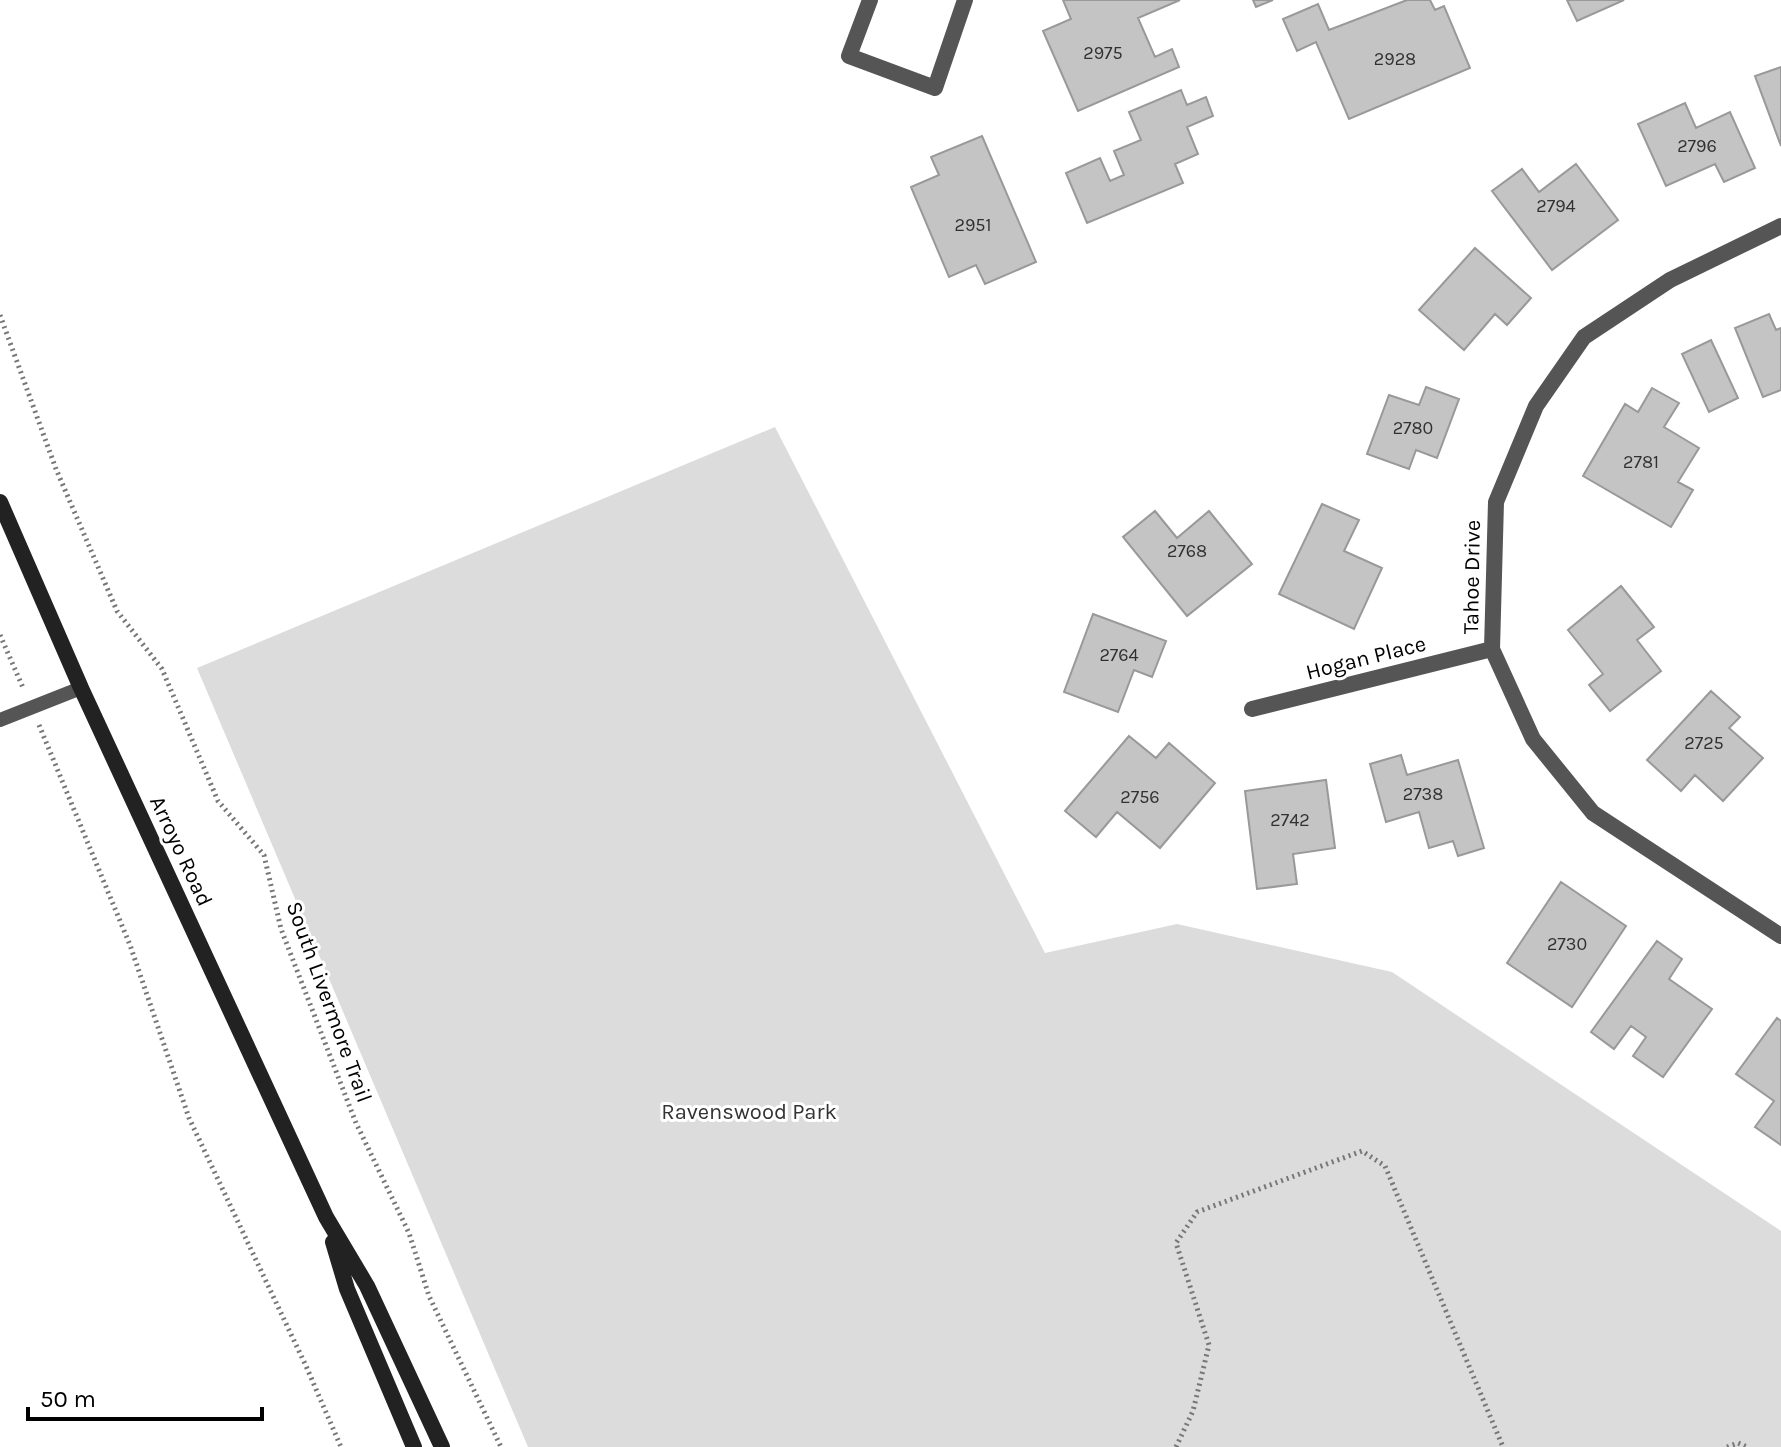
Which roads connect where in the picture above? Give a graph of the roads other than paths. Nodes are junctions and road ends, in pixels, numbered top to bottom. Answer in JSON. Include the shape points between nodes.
{"nodes":[{"id":1,"x":870,"y":0,"type":"edge"},
{"id":2,"x":965,"y":0,"type":"edge"},
{"id":3,"x":1781,"y":226,"type":"edge"},
{"id":4,"x":0,"y":502,"type":"edge"},
{"id":5,"x":1492,"y":649,"type":"junction"},
{"id":6,"x":81,"y":688,"type":"junction"},
{"id":7,"x":1252,"y":709,"type":"dead end"},
{"id":8,"x":0,"y":720,"type":"edge"},
{"id":9,"x":1781,"y":936,"type":"edge"},
{"id":10,"x":326,"y":1217,"type":"junction"},
{"id":11,"x":414,"y":1447,"type":"edge"},
{"id":12,"x":442,"y":1447,"type":"edge"}],
"edges":[{"from":1,"to":2,"type":"street","via":[[849,56],[935,88]]},
{"from":3,"to":5,"type":"street","name":"Tahoe Drive","via":[[1670,280],[1584,337],[1536,406],[1496,502]]},
{"from":4,"to":6,"type":"street","name":"Arroyo Road"},
{"from":5,"to":7,"type":"street","name":"Hogan Place"},
{"from":5,"to":9,"type":"street","name":"Tahoe Drive","via":[[1533,739],[1593,813]]},
{"from":6,"to":8,"type":"lane"},
{"from":6,"to":10,"type":"street","name":"Arroyo Road"},
{"from":10,"to":11,"type":"street","name":"Arroyo Road","via":[[347,1289]]},
{"from":10,"to":12,"type":"street","name":"Arroyo Road","via":[[367,1286]]}]}
